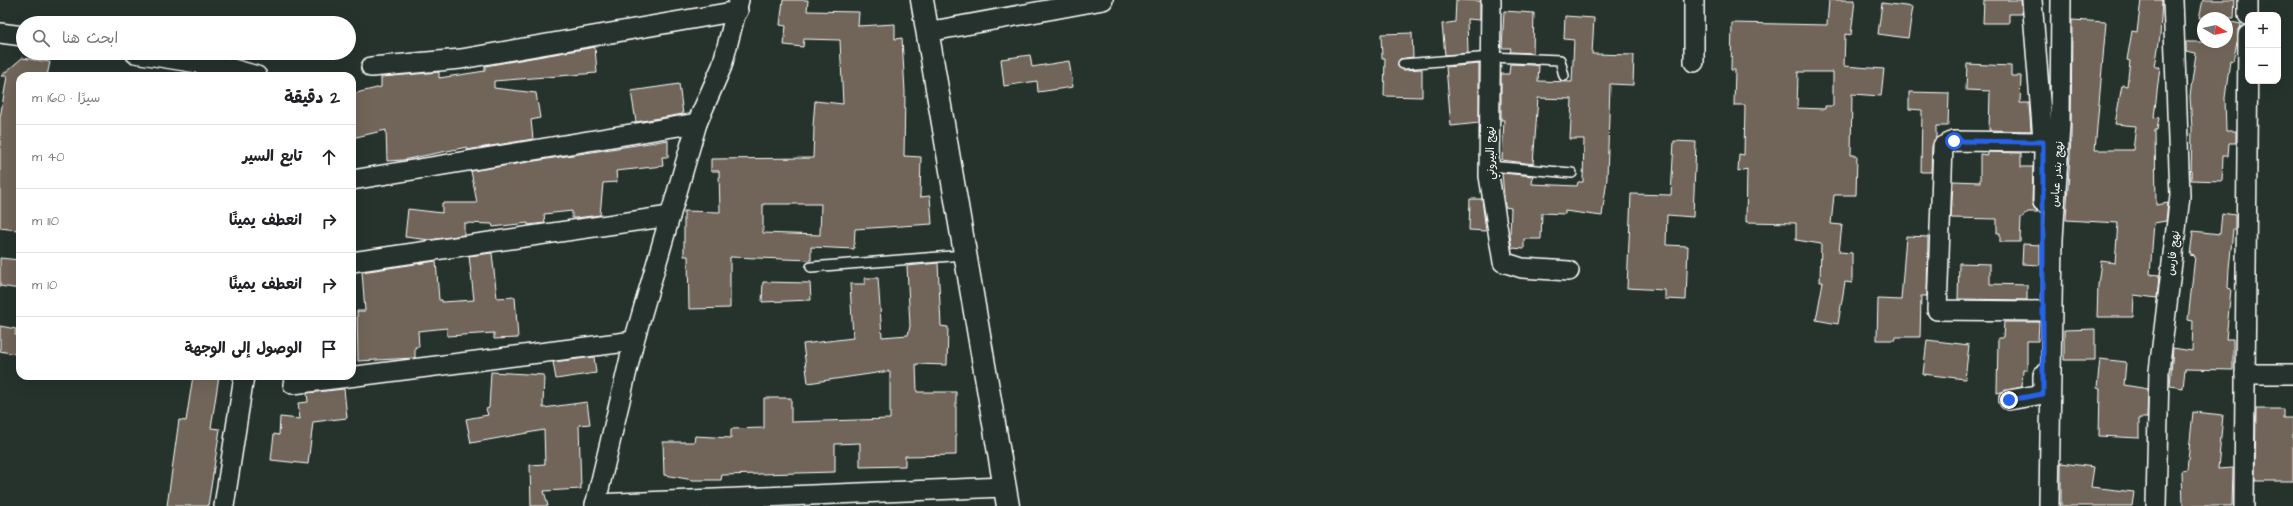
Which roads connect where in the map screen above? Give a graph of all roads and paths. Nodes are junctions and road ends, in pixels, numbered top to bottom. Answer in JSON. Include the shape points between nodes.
{"nodes":[{"id":1,"x":922,"y":0,"type":"edge"},
{"id":2,"x":1103,"y":0,"type":"edge"},
{"id":3,"x":1491,"y":0,"type":"edge"},
{"id":4,"x":1694,"y":0,"type":"edge"},
{"id":5,"x":2032,"y":0,"type":"edge"},
{"id":6,"x":2061,"y":0,"type":"edge"},
{"id":7,"x":2173,"y":0,"type":"edge"},
{"id":8,"x":2248,"y":0,"type":"edge"},
{"id":9,"x":738,"y":6,"type":"edge"},
{"id":10,"x":2248,"y":12,"type":"edge"},
{"id":11,"x":927,"y":32,"type":"junction"},
{"id":12,"x":0,"y":33,"type":"edge"},
{"id":13,"x":16,"y":35,"type":"edge"},
{"id":14,"x":2248,"y":48,"type":"edge"},
{"id":15,"x":1491,"y":57,"type":"junction"},
{"id":16,"x":179,"y":60,"type":"edge"},
{"id":17,"x":1694,"y":62,"type":"dead end"},
{"id":18,"x":1403,"y":64,"type":"dead end"},
{"id":19,"x":371,"y":67,"type":"dead end"},
{"id":20,"x":243,"y":72,"type":"edge"},
{"id":21,"x":1564,"y":76,"type":"dead end"},
{"id":22,"x":697,"y":123,"type":"junction"},
{"id":23,"x":2060,"y":125,"type":"junction"},
{"id":24,"x":2042,"y":138,"type":"junction"},
{"id":25,"x":1489,"y":166,"type":"junction"},
{"id":26,"x":1572,"y":173,"type":"dead end"},
{"id":27,"x":356,"y":179,"type":"edge"},
{"id":28,"x":670,"y":216,"type":"junction"},
{"id":29,"x":964,"y":255,"type":"junction"},
{"id":30,"x":356,"y":261,"type":"edge"},
{"id":31,"x":811,"y":268,"type":"dead end"},
{"id":32,"x":1569,"y":271,"type":"dead end"},
{"id":33,"x":2043,"y":311,"type":"junction"},
{"id":34,"x":634,"y":342,"type":"junction"},
{"id":35,"x":2245,"y":374,"type":"junction"},
{"id":36,"x":2293,"y":374,"type":"edge"},
{"id":37,"x":356,"y":376,"type":"edge"},
{"id":38,"x":243,"y":380,"type":"edge"},
{"id":39,"x":325,"y":380,"type":"edge"},
{"id":40,"x":293,"y":384,"type":"dead end"},
{"id":41,"x":2009,"y":400,"type":"dead end"},
{"id":42,"x":1006,"y":497,"type":"edge"},
{"id":43,"x":2049,"y":499,"type":"edge"},
{"id":44,"x":766,"y":502,"type":"edge"},
{"id":45,"x":595,"y":505,"type":"edge"},
{"id":46,"x":224,"y":506,"type":"edge"},
{"id":47,"x":2156,"y":506,"type":"edge"},
{"id":48,"x":2244,"y":506,"type":"edge"}],
"edges":[{"from":1,"to":11,"type":"street"},
{"from":2,"to":11,"type":"street"},
{"from":3,"to":15,"type":"street","name":"نهج البيروني"},
{"from":4,"to":17,"type":"street"},
{"from":5,"to":24,"type":"street"},
{"from":6,"to":23,"type":"street","name":"نهج بندر عباس"},
{"from":7,"to":47,"type":"street","name":"نهج فارس","via":[[2180,196],[2159,371]]},
{"from":8,"to":10,"type":"street"},
{"from":9,"to":19,"type":"street","via":[[461,58]]},
{"from":9,"to":22,"type":"street","via":[[722,66]]},
{"from":11,"to":29,"type":"street"},
{"from":12,"to":13,"type":"street"},
{"from":14,"to":35,"type":"street"},
{"from":15,"to":18,"type":"lane"},
{"from":15,"to":21,"type":"lane","via":[[1560,60]]},
{"from":15,"to":25,"type":"street","name":"نهج البيروني"},
{"from":16,"to":20,"type":"street"},
{"from":22,"to":27,"type":"street"},
{"from":22,"to":28,"type":"street"},
{"from":23,"to":24,"type":"street"},
{"from":23,"to":43,"type":"street","name":"نهج بندر عباس","via":[[2053,239]]},
{"from":24,"to":33,"type":"street"},
{"from":24,"to":33,"type":"street","via":[[1954,141],[1942,146],[1937,310]]},
{"from":25,"to":26,"type":"lane"},
{"from":25,"to":32,"type":"street","name":"نهج البيروني","via":[[1503,262],[1522,268]]},
{"from":28,"to":30,"type":"street"},
{"from":28,"to":34,"type":"street"},
{"from":29,"to":31,"type":"lane"},
{"from":29,"to":42,"type":"street"},
{"from":33,"to":41,"type":"street","via":[[2043,394]]},
{"from":34,"to":37,"type":"street"},
{"from":34,"to":45,"type":"street"},
{"from":35,"to":36,"type":"street"},
{"from":35,"to":48,"type":"street"},
{"from":38,"to":46,"type":"street"},
{"from":39,"to":40,"type":"street"},
{"from":42,"to":44,"type":"street"},
{"from":44,"to":45,"type":"street"}]}
